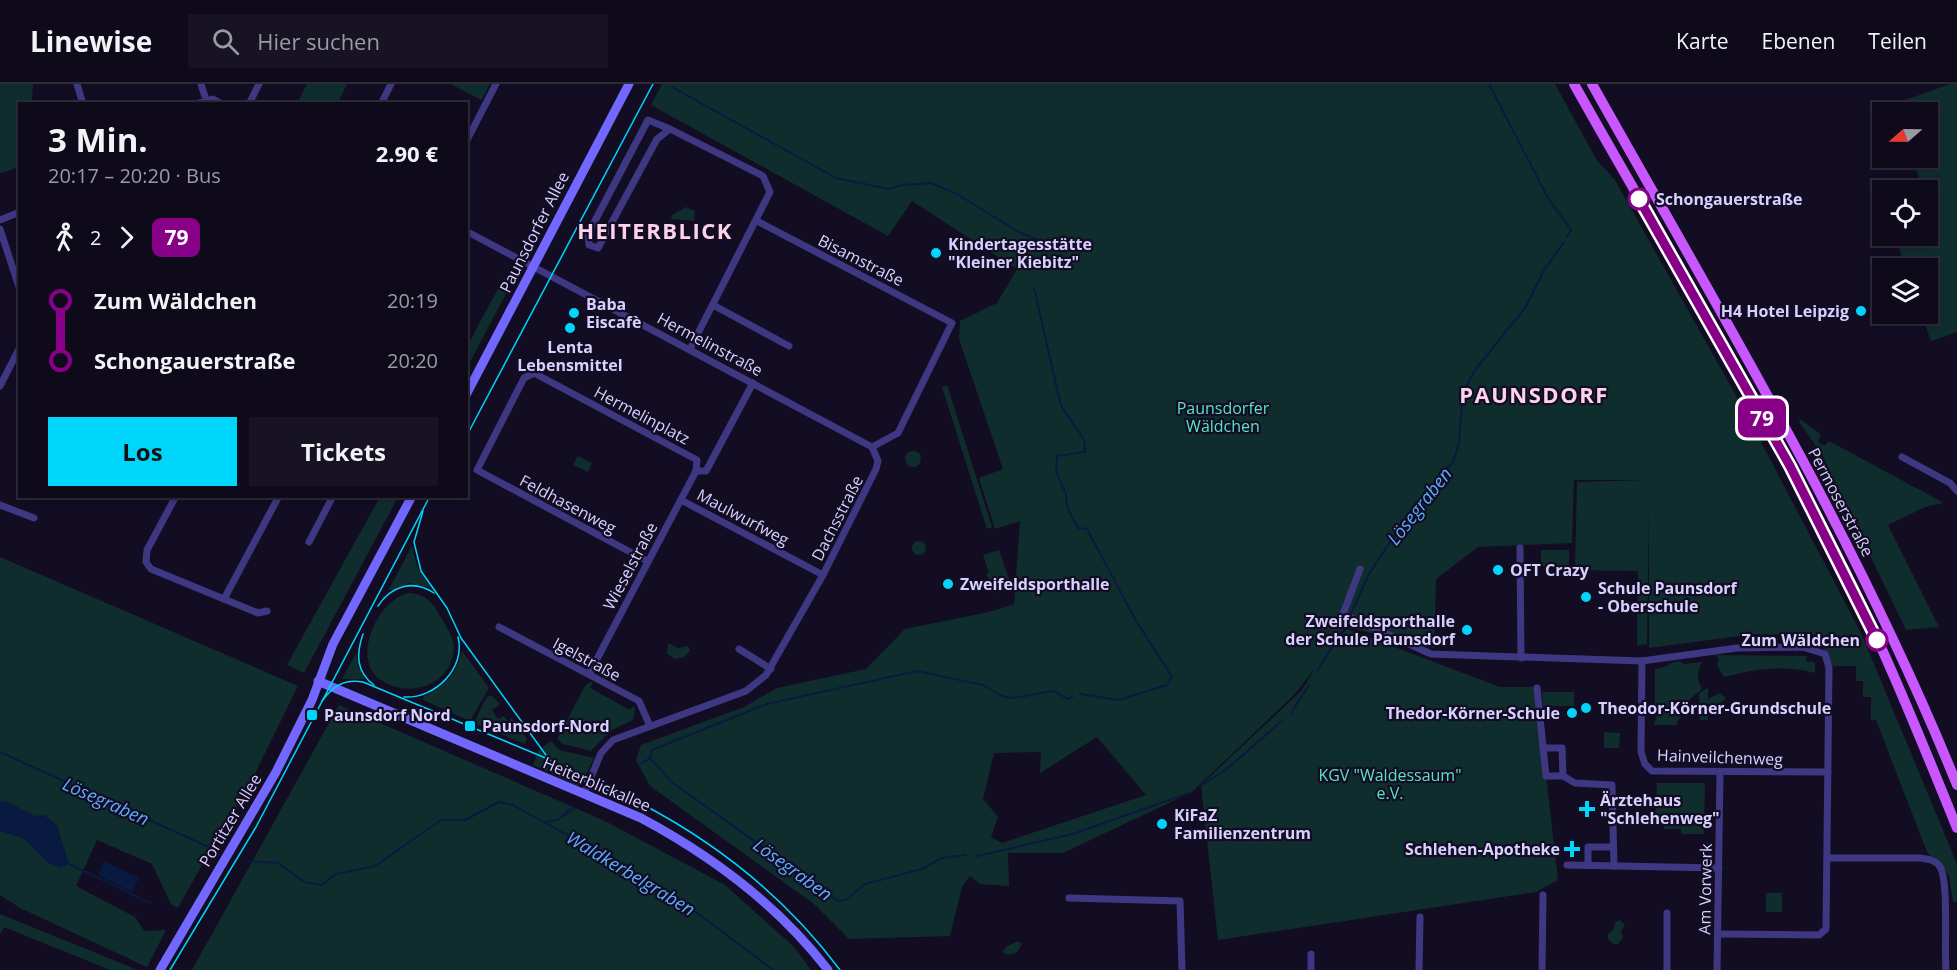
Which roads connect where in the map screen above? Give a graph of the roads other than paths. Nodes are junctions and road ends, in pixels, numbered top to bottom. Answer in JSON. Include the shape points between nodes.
{"nodes":[{"id":1,"x":77,"y":84,"type":"edge"},
{"id":2,"x":201,"y":84,"type":"edge"},
{"id":3,"x":259,"y":84,"type":"edge"},
{"id":4,"x":392,"y":84,"type":"edge"},
{"id":5,"x":496,"y":84,"type":"edge"},
{"id":6,"x":629,"y":84,"type":"edge"},
{"id":7,"x":1574,"y":84,"type":"edge"},
{"id":8,"x":1592,"y":84,"type":"edge"},
{"id":9,"x":206,"y":100,"type":"junction"},
{"id":10,"x":82,"y":102,"type":"edge"},
{"id":11,"x":200,"y":102,"type":"edge"},
{"id":12,"x":218,"y":102,"type":"edge"},
{"id":13,"x":250,"y":102,"type":"edge"},
{"id":14,"x":382,"y":102,"type":"edge"},
{"id":15,"x":670,"y":129,"type":"junction"},
{"id":16,"x":468,"y":138,"type":"edge"},
{"id":17,"x":18,"y":213,"type":"edge"},
{"id":18,"x":0,"y":220,"type":"edge"},
{"id":19,"x":757,"y":221,"type":"junction"},
{"id":20,"x":0,"y":229,"type":"edge"},
{"id":21,"x":468,"y":232,"type":"edge"},
{"id":22,"x":534,"y":266,"type":"junction"},
{"id":23,"x":18,"y":284,"type":"edge"},
{"id":24,"x":713,"y":305,"type":"junction"},
{"id":25,"x":789,"y":346,"type":"dead end"},
{"id":26,"x":690,"y":349,"type":"junction"},
{"id":27,"x":18,"y":351,"type":"edge"},
{"id":28,"x":529,"y":374,"type":"joint"},
{"id":29,"x":753,"y":383,"type":"junction"},
{"id":30,"x":0,"y":386,"type":"edge"},
{"id":31,"x":468,"y":391,"type":"edge"},
{"id":32,"x":872,"y":447,"type":"junction"},
{"id":33,"x":1902,"y":457,"type":"dead end"},
{"id":34,"x":696,"y":471,"type":"junction"},
{"id":35,"x":1957,"y":491,"type":"edge"},
{"id":36,"x":175,"y":498,"type":"edge"},
{"id":37,"x":278,"y":498,"type":"edge"},
{"id":38,"x":332,"y":498,"type":"edge"},
{"id":39,"x":411,"y":498,"type":"edge"},
{"id":40,"x":681,"y":500,"type":"junction"},
{"id":41,"x":0,"y":505,"type":"edge"},
{"id":42,"x":34,"y":518,"type":"dead end"},
{"id":43,"x":309,"y":542,"type":"dead end"},
{"id":44,"x":1520,"y":548,"type":"dead end"},
{"id":45,"x":647,"y":561,"type":"junction"},
{"id":46,"x":1360,"y":569,"type":"dead end"},
{"id":47,"x":823,"y":575,"type":"junction"},
{"id":48,"x":224,"y":599,"type":"junction"},
{"id":49,"x":267,"y":611,"type":"dead end"},
{"id":50,"x":499,"y":627,"type":"dead end"},
{"id":51,"x":739,"y":649,"type":"dead end"},
{"id":52,"x":1521,"y":658,"type":"junction"},
{"id":53,"x":1642,"y":661,"type":"junction"},
{"id":54,"x":771,"y":669,"type":"junction"},
{"id":55,"x":588,"y":674,"type":"junction"},
{"id":56,"x":318,"y":681,"type":"junction"},
{"id":57,"x":1537,"y":688,"type":"dead end"},
{"id":58,"x":650,"y":726,"type":"junction"},
{"id":59,"x":1543,"y":748,"type":"junction"},
{"id":60,"x":1828,"y":772,"type":"junction"},
{"id":61,"x":1720,"y":773,"type":"junction"},
{"id":62,"x":1563,"y":776,"type":"junction"},
{"id":63,"x":1957,"y":785,"type":"edge"},
{"id":64,"x":584,"y":794,"type":"junction"},
{"id":65,"x":1957,"y":828,"type":"edge"},
{"id":66,"x":1613,"y":848,"type":"junction"},
{"id":67,"x":1827,"y":858,"type":"junction"},
{"id":68,"x":1567,"y":865,"type":"dead end"},
{"id":69,"x":1588,"y":865,"type":"junction"},
{"id":70,"x":1614,"y":866,"type":"junction"},
{"id":71,"x":1719,"y":868,"type":"junction"},
{"id":72,"x":1543,"y":895,"type":"dead end"},
{"id":73,"x":1069,"y":898,"type":"dead end"},
{"id":74,"x":1668,"y":913,"type":"dead end"},
{"id":75,"x":1420,"y":917,"type":"dead end"},
{"id":76,"x":1718,"y":934,"type":"junction"},
{"id":77,"x":1311,"y":954,"type":"dead end"},
{"id":78,"x":160,"y":970,"type":"edge"},
{"id":79,"x":828,"y":970,"type":"edge"},
{"id":80,"x":1182,"y":970,"type":"edge"},
{"id":81,"x":1311,"y":970,"type":"edge"},
{"id":82,"x":1419,"y":970,"type":"edge"},
{"id":83,"x":1542,"y":970,"type":"edge"},
{"id":84,"x":1667,"y":970,"type":"edge"},
{"id":85,"x":1717,"y":970,"type":"edge"},
{"id":86,"x":1946,"y":970,"type":"edge"}],
"edges":[{"from":1,"to":10,"type":"street"},
{"from":2,"to":9,"type":"street"},
{"from":3,"to":13,"type":"street"},
{"from":4,"to":14,"type":"street"},
{"from":5,"to":16,"type":"street"},
{"from":6,"to":22,"type":"main road","name":"Paunsdorfer Allee"},
{"from":7,"to":65,"type":"main road","name":"Permoserstraße","via":[[1845,571]]},
{"from":8,"to":63,"type":"main road","name":"Permoserstraße","via":[[1830,510],[1897,645]]},
{"from":9,"to":11,"type":"street"},
{"from":9,"to":12,"type":"street"},
{"from":15,"to":15,"type":"street","via":[[657,139],[598,248],[589,244],[588,234],[648,120]]},
{"from":15,"to":19,"type":"street","via":[[763,176],[770,192]]},
{"from":17,"to":18,"type":"street"},
{"from":19,"to":24,"type":"street"},
{"from":19,"to":32,"type":"street","name":"Bisamstraße","via":[[952,323],[898,433]]},
{"from":20,"to":23,"type":"street"},
{"from":21,"to":22,"type":"street","name":"Hermelinstraße"},
{"from":22,"to":26,"type":"street","name":"Hermelinstraße"},
{"from":22,"to":31,"type":"main road","name":"Paunsdorfer Allee"},
{"from":24,"to":25,"type":"street"},
{"from":24,"to":26,"type":"street"},
{"from":26,"to":29,"type":"street","name":"Hermelinstraße"},
{"from":27,"to":30,"type":"street"},
{"from":28,"to":34,"type":"street","name":"Hermelinplatz","via":[[534,373],[697,460]]},
{"from":28,"to":45,"type":"street","name":"Feldhasenweg","via":[[477,470]]},
{"from":29,"to":32,"type":"street","name":"Hermelinstraße"},
{"from":29,"to":34,"type":"street","via":[[706,471]]},
{"from":32,"to":47,"type":"street","name":"Dachsstraße","via":[[878,461],[876,469]]},
{"from":33,"to":35,"type":"street","via":[[1950,483]]},
{"from":34,"to":40,"type":"street","name":"Wieselstraße"},
{"from":36,"to":48,"type":"street","via":[[147,550],[146,561],[152,569]]},
{"from":37,"to":48,"type":"street"},
{"from":38,"to":43,"type":"street"},
{"from":39,"to":56,"type":"main road","via":[[333,644]]},
{"from":40,"to":45,"type":"street","name":"Wieselstraße"},
{"from":40,"to":47,"type":"street","name":"Maulwurfweg"},
{"from":41,"to":42,"type":"street"},
{"from":44,"to":52,"type":"street"},
{"from":45,"to":55,"type":"street","name":"Wieselstraße"},
{"from":46,"to":52,"type":"street","via":[[1343,614],[1431,654]]},
{"from":47,"to":54,"type":"street","name":"Dachsstraße"},
{"from":48,"to":49,"type":"street","via":[[258,613]]},
{"from":50,"to":55,"type":"street","name":"Igelstraße"},
{"from":51,"to":54,"type":"street"},
{"from":52,"to":53,"type":"street"},
{"from":53,"to":60,"type":"street","via":[[1737,648],[1803,647],[1825,654],[1829,668]]},
{"from":53,"to":61,"type":"street","name":"Hainveilchenweg","via":[[1641,752],[1645,764],[1659,772]]},
{"from":54,"to":58,"type":"street","name":"Dachsstraße","via":[[746,691]]},
{"from":55,"to":58,"type":"street","name":"Igelstraße","via":[[639,701]]},
{"from":56,"to":64,"type":"main road","name":"Heiterblickallee"},
{"from":56,"to":78,"type":"main road","name":"Portitzer Allee","via":[[276,772]]},
{"from":57,"to":59,"type":"street"},
{"from":58,"to":64,"type":"street","name":"Dachsstraße","via":[[607,745]]},
{"from":59,"to":62,"type":"street","via":[[1546,776]]},
{"from":59,"to":62,"type":"street","via":[[1562,748]]},
{"from":60,"to":61,"type":"street","name":"Hainveilchenweg"},
{"from":60,"to":67,"type":"street"},
{"from":61,"to":71,"type":"street","name":"Am Vorwerk"},
{"from":62,"to":66,"type":"street","via":[[1575,783],[1612,785]]},
{"from":64,"to":79,"type":"main road","name":"Heiterblickallee","via":[[641,818],[711,859],[778,916]]},
{"from":66,"to":69,"type":"street","via":[[1588,847]]},
{"from":66,"to":70,"type":"street"},
{"from":67,"to":76,"type":"street","via":[[1823,933]]},
{"from":67,"to":86,"type":"street","via":[[1920,858],[1939,865],[1944,880]]},
{"from":68,"to":69,"type":"street"},
{"from":69,"to":70,"type":"street"},
{"from":70,"to":71,"type":"street"},
{"from":71,"to":76,"type":"street","name":"Am Vorwerk"},
{"from":72,"to":83,"type":"street"},
{"from":73,"to":80,"type":"street","via":[[1180,901]]},
{"from":74,"to":84,"type":"street"},
{"from":75,"to":82,"type":"street"},
{"from":76,"to":85,"type":"street","name":"Am Vorwerk"},
{"from":77,"to":81,"type":"street"}]}
